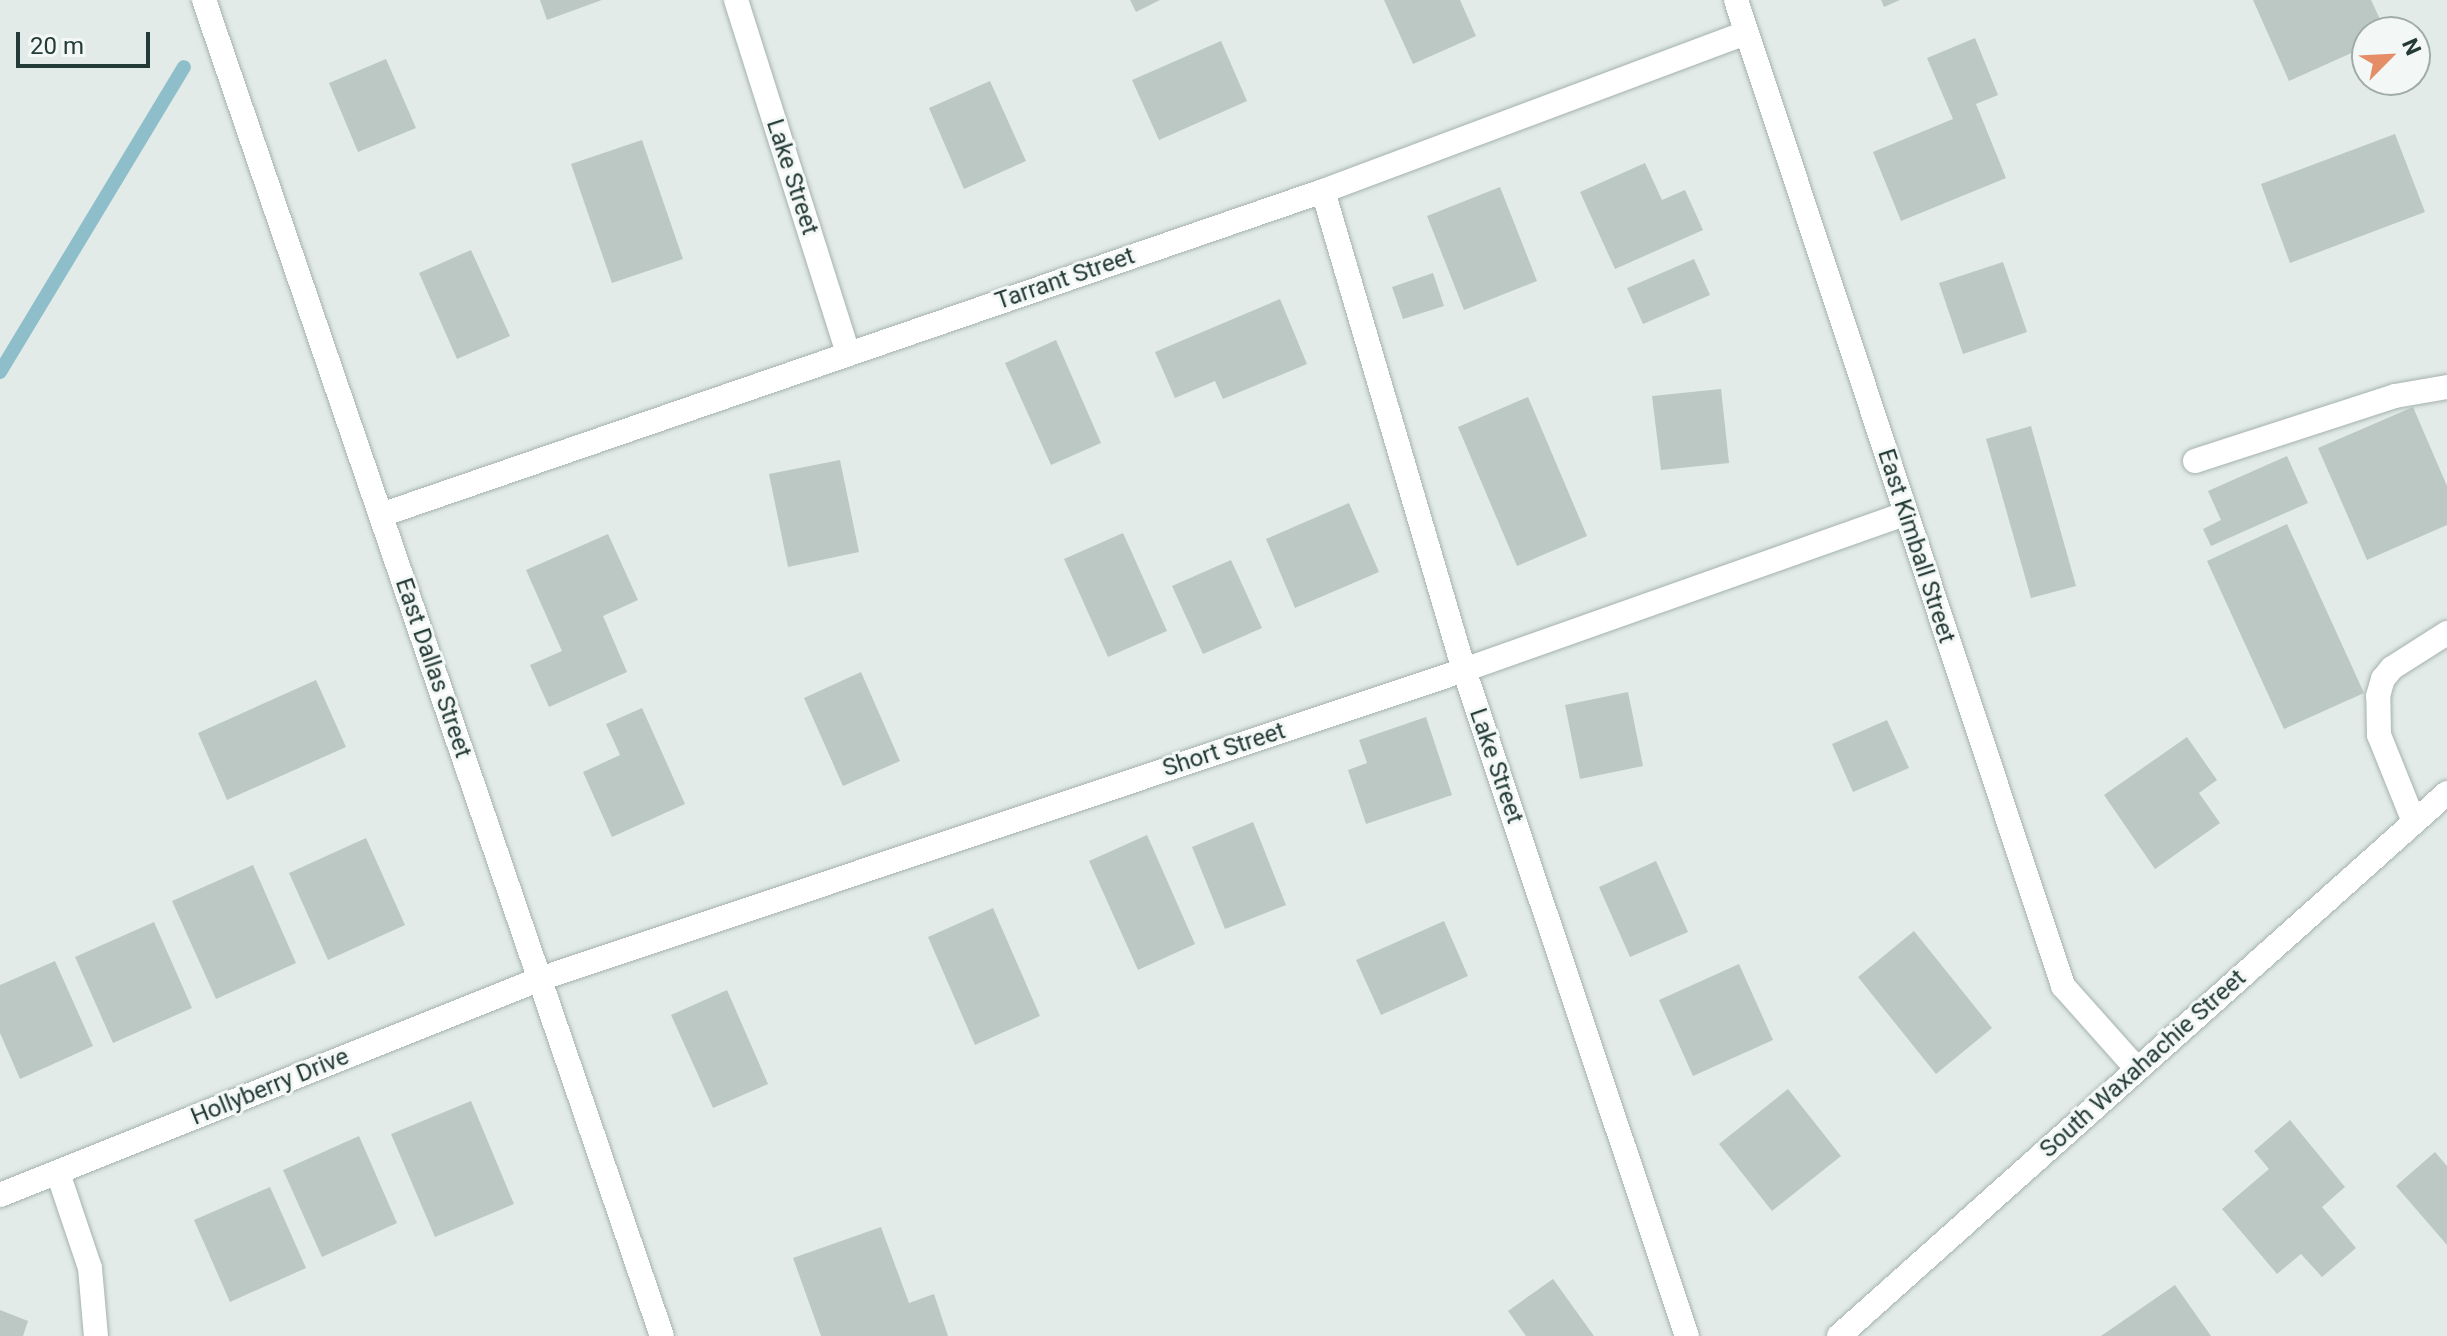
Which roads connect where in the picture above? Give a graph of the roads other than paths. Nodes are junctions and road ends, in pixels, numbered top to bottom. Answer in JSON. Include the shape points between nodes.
{"nodes":[{"id":1,"x":204,"y":0,"type":"edge"},
{"id":2,"x":736,"y":0,"type":"edge"},
{"id":3,"x":1736,"y":0,"type":"edge"},
{"id":4,"x":1746,"y":33,"type":"junction"},
{"id":5,"x":1323,"y":191,"type":"junction"},
{"id":6,"x":848,"y":354,"type":"junction"},
{"id":7,"x":2447,"y":387,"type":"edge"},
{"id":8,"x":2195,"y":461,"type":"dead end"},
{"id":9,"x":1905,"y":514,"type":"junction"},
{"id":10,"x":381,"y":515,"type":"junction"},
{"id":11,"x":2447,"y":633,"type":"edge"},
{"id":12,"x":1464,"y":670,"type":"junction"},
{"id":13,"x":2447,"y":793,"type":"edge"},
{"id":14,"x":2414,"y":822,"type":"junction"},
{"id":15,"x":540,"y":979,"type":"junction"},
{"id":16,"x":2137,"y":1069,"type":"junction"},
{"id":17,"x":58,"y":1173,"type":"junction"},
{"id":18,"x":0,"y":1195,"type":"edge"},
{"id":19,"x":96,"y":1336,"type":"edge"},
{"id":20,"x":662,"y":1336,"type":"edge"},
{"id":21,"x":1687,"y":1336,"type":"edge"},
{"id":22,"x":1839,"y":1336,"type":"edge"}],
"edges":[{"from":1,"to":10,"type":"street","name":"East Dallas Street"},
{"from":2,"to":6,"type":"street","name":"Lake Street"},
{"from":3,"to":4,"type":"street","name":"East Kimball Street"},
{"from":4,"to":5,"type":"street","name":"Tarrant Street"},
{"from":4,"to":9,"type":"street","name":"East Kimball Street"},
{"from":5,"to":6,"type":"street","name":"Tarrant Street"},
{"from":5,"to":12,"type":"street","name":"Lake Street"},
{"from":6,"to":10,"type":"street","name":"Tarrant Street"},
{"from":7,"to":8,"type":"street","via":[[2395,396]]},
{"from":9,"to":12,"type":"street","name":"Short Street"},
{"from":9,"to":16,"type":"street","name":"East Kimball Street","via":[[2063,986]]},
{"from":10,"to":15,"type":"street","name":"East Dallas Street"},
{"from":11,"to":14,"type":"street","via":[[2392,668],[2378,696],[2379,735]]},
{"from":12,"to":15,"type":"street","name":"Short Street"},
{"from":12,"to":21,"type":"street","name":"Lake Street"},
{"from":13,"to":14,"type":"street","name":"South Waxahachie Street"},
{"from":14,"to":16,"type":"street","name":"South Waxahachie Street"},
{"from":15,"to":17,"type":"street","name":"Hollyberry Drive"},
{"from":15,"to":20,"type":"street","name":"East Dallas Street"},
{"from":16,"to":22,"type":"street","name":"South Waxahachie Street"},
{"from":17,"to":18,"type":"street","name":"Hollyberry Drive"},
{"from":17,"to":19,"type":"street","via":[[90,1268]]}]}
